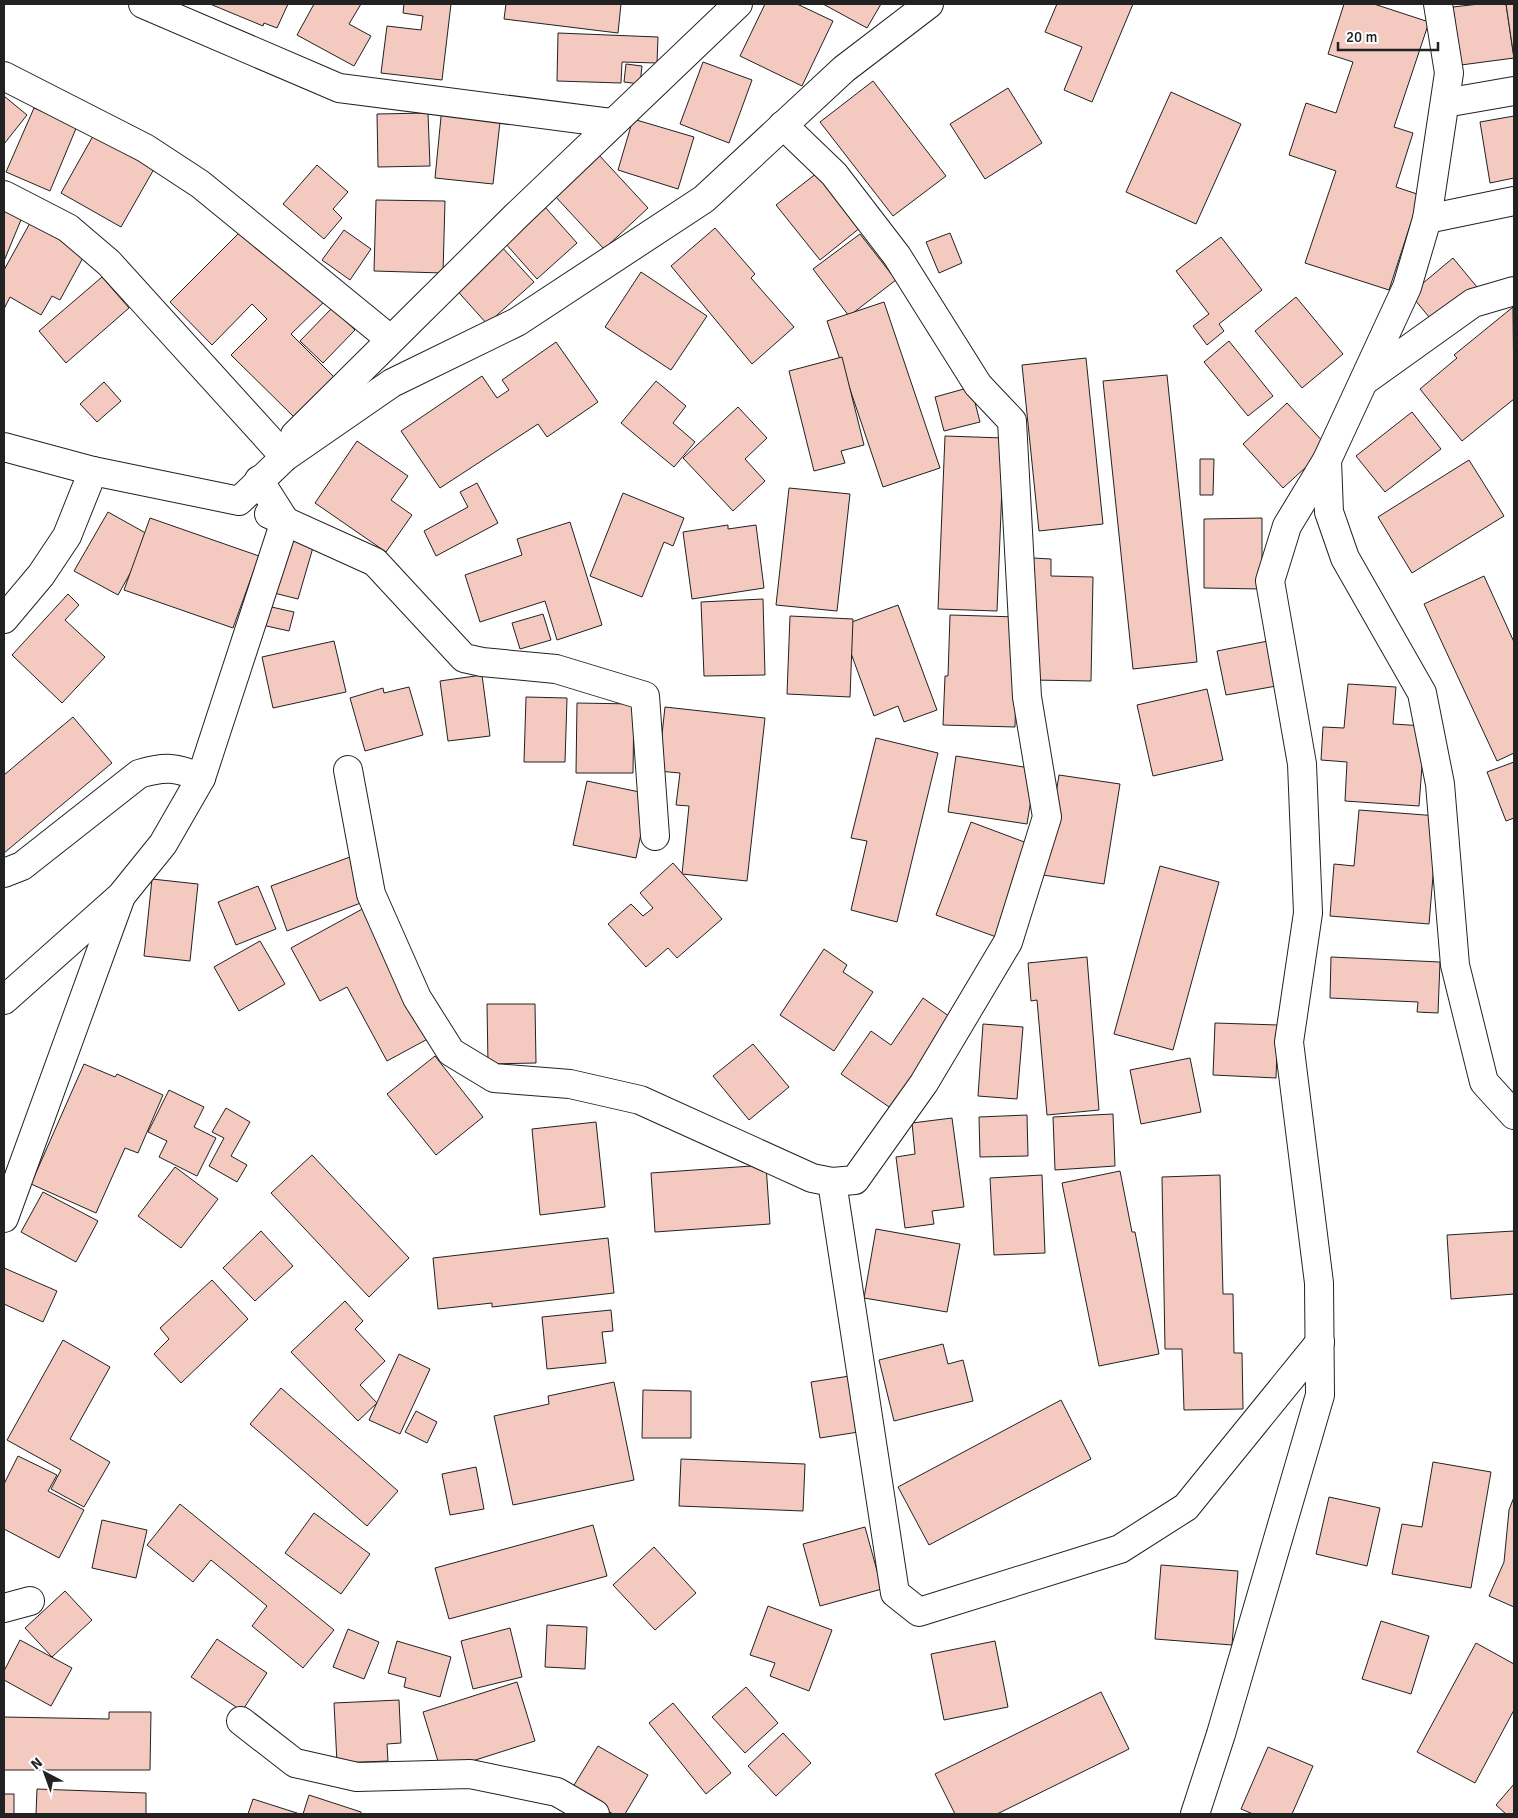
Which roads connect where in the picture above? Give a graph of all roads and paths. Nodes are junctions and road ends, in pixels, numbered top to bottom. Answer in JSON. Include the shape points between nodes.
{"nodes":[{"id":1,"x":143,"y":4,"type":"edge"},
{"id":2,"x":738,"y":4,"type":"edge"},
{"id":3,"x":929,"y":4,"type":"edge"},
{"id":4,"x":1444,"y":5,"type":"edge"},
{"id":5,"x":4,"y":76,"type":"edge"},
{"id":6,"x":1514,"y":91,"type":"edge"},
{"id":7,"x":1445,"y":103,"type":"junction"},
{"id":8,"x":611,"y":123,"type":"junction"},
{"id":9,"x":783,"y":125,"type":"junction"},
{"id":10,"x":4,"y":195,"type":"edge"},
{"id":11,"x":1514,"y":201,"type":"edge"},
{"id":12,"x":1426,"y":219,"type":"junction"},
{"id":13,"x":1514,"y":291,"type":"edge"},
{"id":14,"x":390,"y":339,"type":"junction"},
{"id":15,"x":1363,"y":382,"type":"junction"},
{"id":16,"x":4,"y":442,"type":"edge"},
{"id":17,"x":283,"y":453,"type":"junction"},
{"id":18,"x":1327,"y":460,"type":"junction"},
{"id":19,"x":93,"y":471,"type":"junction"},
{"id":20,"x":259,"y":480,"type":"junction"},
{"id":21,"x":239,"y":501,"type":"junction"},
{"id":22,"x":285,"y":521,"type":"junction"},
{"id":23,"x":4,"y":619,"type":"edge"},
{"id":24,"x":348,"y":770,"type":"dead end"},
{"id":25,"x":201,"y":778,"type":"junction"},
{"id":26,"x":655,"y":836,"type":"dead end"},
{"id":27,"x":4,"y":873,"type":"edge"},
{"id":28,"x":121,"y":896,"type":"junction"},
{"id":29,"x":4,"y":1000,"type":"edge"},
{"id":30,"x":1514,"y":1115,"type":"edge"},
{"id":31,"x":832,"y":1182,"type":"junction"},
{"id":32,"x":7,"y":1204,"type":"edge"},
{"id":33,"x":1320,"y":1342,"type":"junction"},
{"id":34,"x":30,"y":1601,"type":"dead end"},
{"id":35,"x":4,"y":1608,"type":"edge"},
{"id":36,"x":241,"y":1721,"type":"dead end"},
{"id":37,"x":595,"y":1814,"type":"edge"},
{"id":38,"x":1195,"y":1814,"type":"edge"}],
"edges":[{"from":1,"to":8,"type":"street","via":[[339,88]]},
{"from":2,"to":8,"type":"street"},
{"from":3,"to":9,"type":"street","via":[[844,69]]},
{"from":4,"to":7,"type":"street","via":[[1449,73]]},
{"from":5,"to":14,"type":"street","via":[[145,148],[200,184]]},
{"from":6,"to":7,"type":"street"},
{"from":7,"to":12,"type":"street"},
{"from":8,"to":14,"type":"street"},
{"from":9,"to":17,"type":"street","via":[[704,198],[517,322],[392,383]]},
{"from":9,"to":31,"type":"street","via":[[834,174],[886,241],[978,385],[1012,421],[1027,697],[1047,817],[1008,942],[924,1083],[855,1180]]},
{"from":10,"to":17,"type":"street","via":[[68,228],[109,263]]},
{"from":11,"to":12,"type":"street"},
{"from":12,"to":15,"type":"street","via":[[1407,287]]},
{"from":13,"to":15,"type":"street","via":[[1473,303]]},
{"from":14,"to":17,"type":"street"},
{"from":15,"to":18,"type":"street"},
{"from":16,"to":19,"type":"street"},
{"from":17,"to":20,"type":"street"},
{"from":18,"to":30,"type":"street","via":[[1329,512],[1344,558],[1422,693],[1440,784],[1455,965],[1484,1082]]},
{"from":18,"to":33,"type":"street","via":[[1287,526],[1270,581],[1302,764],[1308,913],[1289,1042],[1320,1283]]},
{"from":19,"to":21,"type":"street"},
{"from":19,"to":23,"type":"street","via":[[67,536],[41,575]]},
{"from":20,"to":21,"type":"street"},
{"from":20,"to":22,"type":"street"},
{"from":21,"to":22,"type":"street"},
{"from":22,"to":25,"type":"street"},
{"from":22,"to":26,"type":"street","via":[[375,562],[464,658],[556,669],[645,696]]},
{"from":24,"to":31,"type":"street","via":[[371,894],[417,998],[451,1052],[494,1078],[570,1084],[640,1100],[812,1178]]},
{"from":25,"to":27,"type":"street","via":[[183,770],[160,767],[139,774],[22,866]]},
{"from":25,"to":28,"type":"street","via":[[163,844]]},
{"from":28,"to":29,"type":"street"},
{"from":28,"to":32,"type":"street"},
{"from":31,"to":33,"type":"street","via":[[895,1593],[919,1612],[1120,1549],[1186,1508]]},
{"from":33,"to":38,"type":"street","via":[[1320,1395]]},
{"from":34,"to":35,"type":"street"},
{"from":36,"to":37,"type":"street","via":[[295,1762],[357,1777],[470,1774],[557,1792]]}]}
